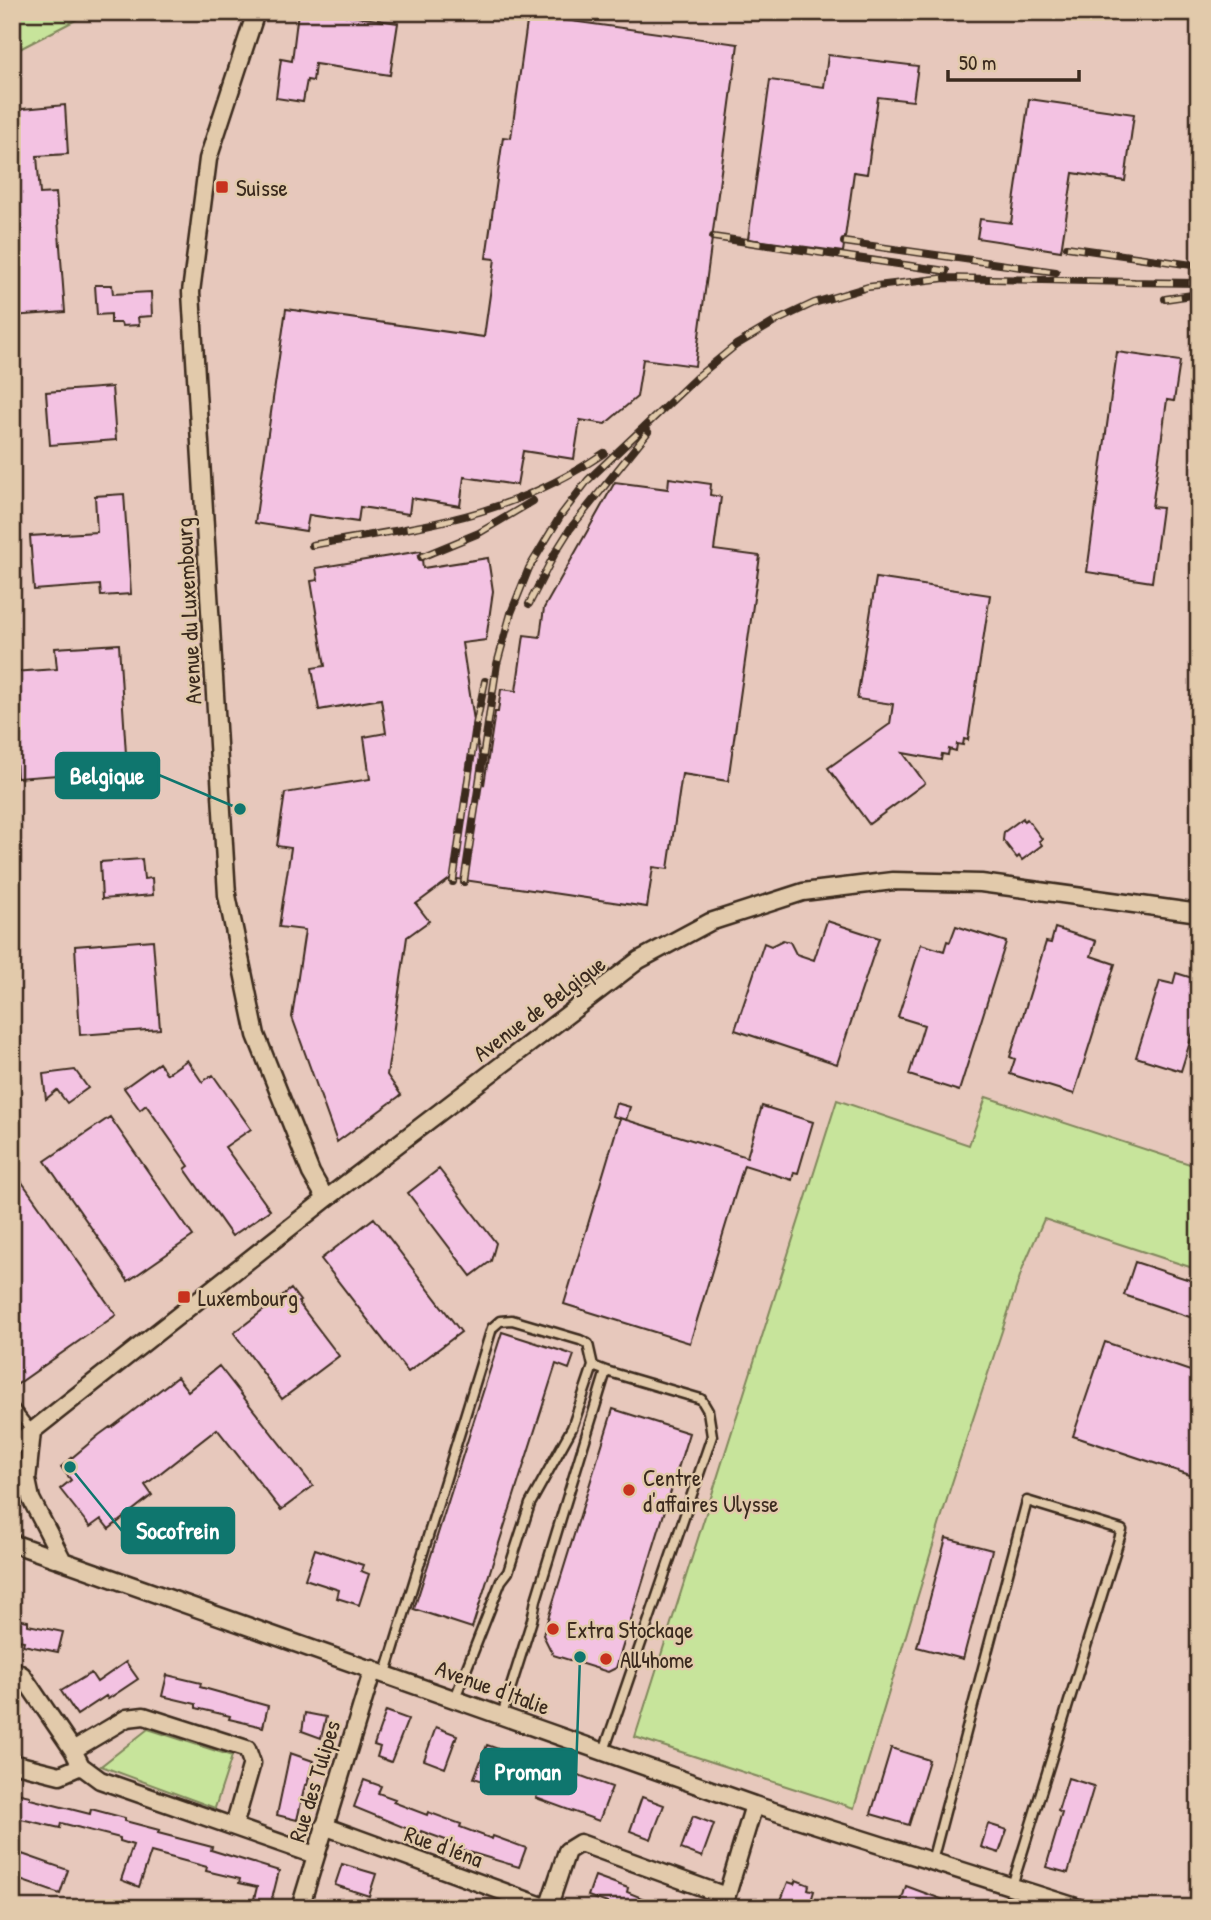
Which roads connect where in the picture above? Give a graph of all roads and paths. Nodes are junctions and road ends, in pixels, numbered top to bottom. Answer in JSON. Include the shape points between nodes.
{"nodes":[{"id":1,"x":256,"y":12,"type":"edge"},
{"id":2,"x":1199,"y":914,"type":"edge"},
{"id":3,"x":326,"y":1199,"type":"junction"},
{"id":4,"x":593,"y":1366,"type":"junction"},
{"id":5,"x":606,"y":1371,"type":"junction"},
{"id":6,"x":12,"y":1406,"type":"edge"},
{"id":7,"x":32,"y":1431,"type":"junction"},
{"id":8,"x":12,"y":1447,"type":"edge"},
{"id":9,"x":12,"y":1543,"type":"edge"},
{"id":10,"x":62,"y":1559,"type":"junction"},
{"id":11,"x":12,"y":1669,"type":"edge"},
{"id":12,"x":379,"y":1671,"type":"junction"},
{"id":13,"x":456,"y":1698,"type":"junction"},
{"id":14,"x":502,"y":1715,"type":"junction"},
{"id":15,"x":73,"y":1750,"type":"junction"},
{"id":16,"x":604,"y":1751,"type":"junction"},
{"id":17,"x":12,"y":1763,"type":"edge"},
{"id":18,"x":81,"y":1766,"type":"junction"},
{"id":19,"x":754,"y":1805,"type":"junction"},
{"id":20,"x":234,"y":1826,"type":"junction"},
{"id":21,"x":324,"y":1826,"type":"junction"},
{"id":22,"x":315,"y":1855,"type":"junction"},
{"id":23,"x":932,"y":1861,"type":"junction"},
{"id":24,"x":1012,"y":1886,"type":"junction"},
{"id":25,"x":725,"y":1902,"type":"edge"},
{"id":26,"x":1075,"y":1907,"type":"edge"},
{"id":27,"x":300,"y":1908,"type":"edge"},
{"id":28,"x":548,"y":1908,"type":"edge"}],
"edges":[{"from":1,"to":3,"type":"street","name":"Avenue du Luxembourg","via":[[208,159],[191,292],[228,895],[257,1035],[311,1174]]},
{"from":2,"to":3,"type":"street","name":"Avenue de Belgique","via":[[981,883],[893,881],[803,892],[710,922],[639,960]]},
{"from":3,"to":7,"type":"street","name":"Avenue de Belgique"},
{"from":4,"to":5,"type":"lane"},
{"from":4,"to":12,"type":"lane","via":[[588,1344],[580,1340],[512,1320],[500,1321],[492,1328]]},
{"from":4,"to":13,"type":"lane","via":[[572,1428],[530,1504],[508,1572]]},
{"from":5,"to":14,"type":"lane"},
{"from":5,"to":16,"type":"lane","via":[[701,1399],[708,1410],[712,1436]]},
{"from":6,"to":7,"type":"lane"},
{"from":7,"to":8,"type":"street","name":"Avenue de Belgique"},
{"from":7,"to":10,"type":"street","via":[[27,1480]]},
{"from":9,"to":10,"type":"street","name":"Avenue d'Italie"},
{"from":10,"to":12,"type":"street","name":"Avenue d'Italie"},
{"from":11,"to":15,"type":"street","via":[[22,1675]]},
{"from":12,"to":13,"type":"street","name":"Avenue d'Italie"},
{"from":12,"to":21,"type":"street","name":"Rue des Tulipes"},
{"from":13,"to":14,"type":"street","name":"Avenue d'Italie"},
{"from":14,"to":16,"type":"street","name":"Avenue d'Italie"},
{"from":15,"to":18,"type":"street"},
{"from":15,"to":20,"type":"street","via":[[127,1718],[144,1716],[247,1749],[252,1763]]},
{"from":16,"to":19,"type":"street","name":"Avenue d'Italie"},
{"from":17,"to":18,"type":"street","via":[[60,1775]]},
{"from":18,"to":20,"type":"street","via":[[100,1780]]},
{"from":19,"to":23,"type":"street","name":"Avenue d'Italie"},
{"from":19,"to":25,"type":"street"},
{"from":20,"to":22,"type":"street"},
{"from":21,"to":22,"type":"street","name":"Rue des Tulipes"},
{"from":21,"to":28,"type":"street","name":"Rue d'Iéna"},
{"from":22,"to":27,"type":"street","name":"Rue des Tulipes"},
{"from":23,"to":24,"type":"street","name":"Avenue d'Italie"},
{"from":23,"to":24,"type":"lane","via":[[1027,1501],[1122,1530]]},
{"from":24,"to":26,"type":"street","name":"Avenue d'Italie"},
{"from":25,"to":28,"type":"street","via":[[580,1843],[567,1851]]}]}
